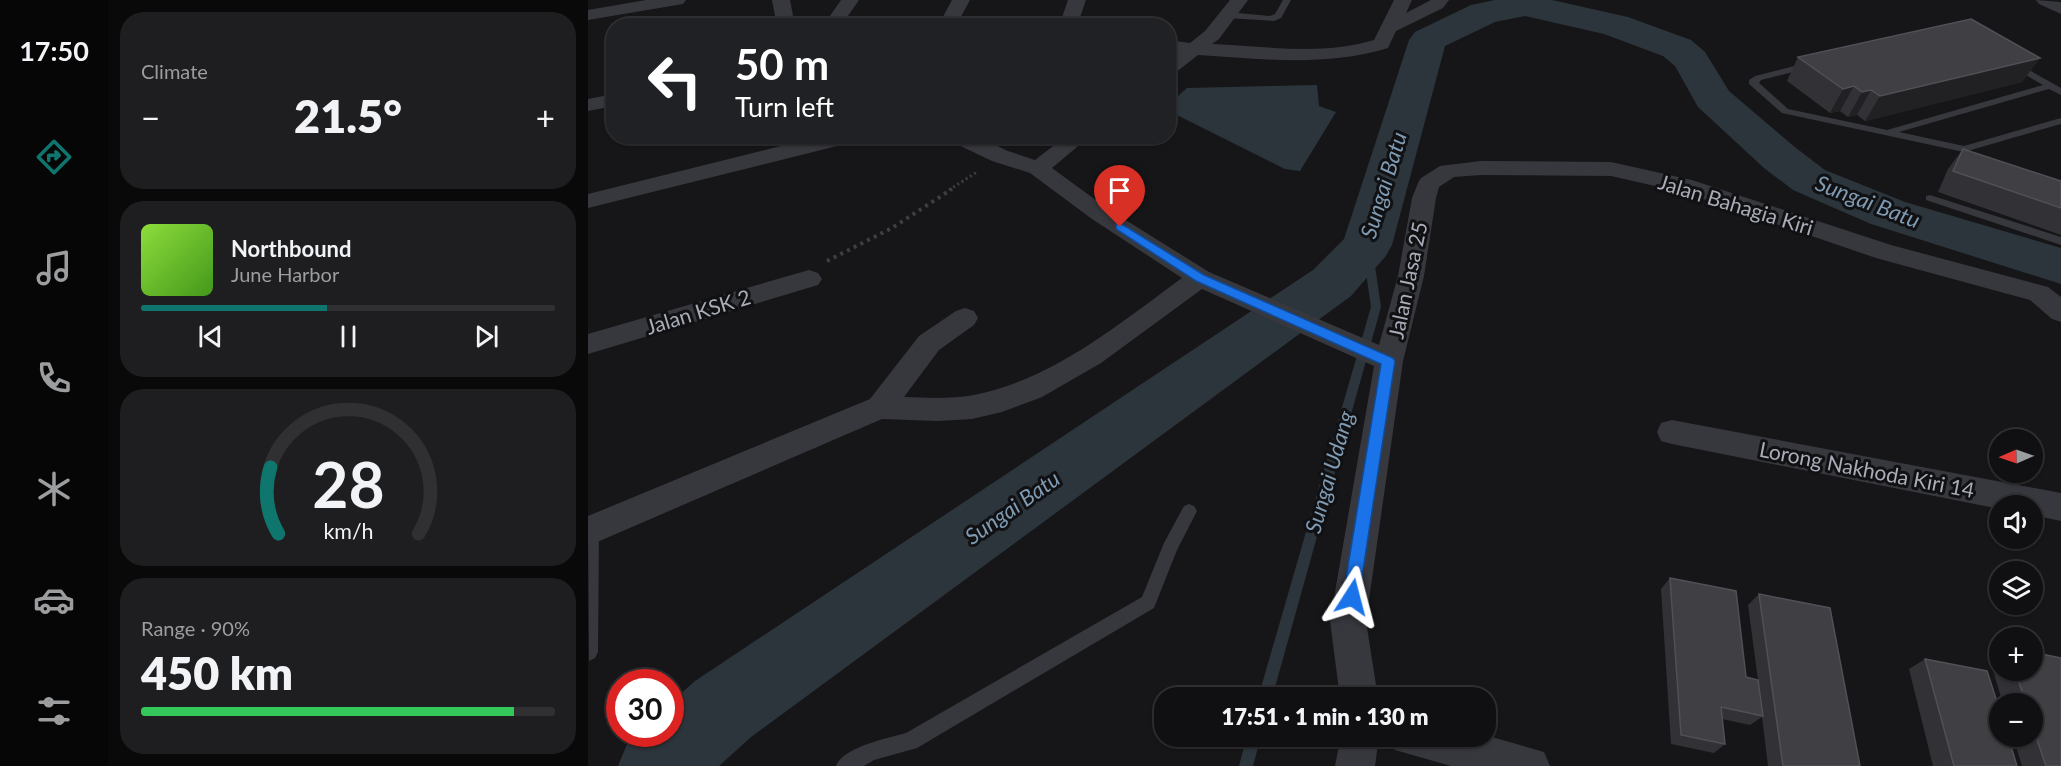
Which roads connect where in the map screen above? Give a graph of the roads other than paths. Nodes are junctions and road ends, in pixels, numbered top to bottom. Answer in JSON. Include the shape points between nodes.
{"nodes":[{"id":1,"x":677,"y":0,"type":"edge"},
{"id":2,"x":781,"y":0,"type":"edge"},
{"id":3,"x":850,"y":0,"type":"edge"},
{"id":4,"x":961,"y":0,"type":"edge"},
{"id":5,"x":1077,"y":0,"type":"edge"},
{"id":6,"x":1239,"y":0,"type":"edge"},
{"id":7,"x":1287,"y":0,"type":"edge"},
{"id":8,"x":1403,"y":0,"type":"edge"},
{"id":9,"x":1440,"y":0,"type":"edge"},
{"id":10,"x":2045,"y":0,"type":"edge"},
{"id":11,"x":2061,"y":9,"type":"edge"},
{"id":12,"x":588,"y":15,"type":"edge"},
{"id":13,"x":1227,"y":15,"type":"junction"},
{"id":14,"x":784,"y":18,"type":"edge"},
{"id":15,"x":838,"y":18,"type":"edge"},
{"id":16,"x":951,"y":18,"type":"edge"},
{"id":17,"x":1071,"y":18,"type":"edge"},
{"id":18,"x":1389,"y":28,"type":"junction"},
{"id":19,"x":1176,"y":48,"type":"edge"},
{"id":20,"x":1193,"y":51,"type":"junction"},
{"id":21,"x":2001,"y":56,"type":"edge"},
{"id":22,"x":1825,"y":62,"type":"edge"},
{"id":23,"x":1176,"y":63,"type":"edge"},
{"id":24,"x":2050,"y":86,"type":"junction"},
{"id":25,"x":2061,"y":92,"type":"edge"},
{"id":26,"x":606,"y":102,"type":"edge"},
{"id":27,"x":588,"y":105,"type":"edge"},
{"id":28,"x":2061,"y":121,"type":"edge"},
{"id":29,"x":1887,"y":133,"type":"junction"},
{"id":30,"x":817,"y":144,"type":"edge"},
{"id":31,"x":975,"y":144,"type":"edge"},
{"id":32,"x":1070,"y":144,"type":"edge"},
{"id":33,"x":1038,"y":168,"type":"junction"},
{"id":34,"x":1429,"y":183,"type":"joint"},
{"id":35,"x":1930,"y":198,"type":"dead end"},
{"id":36,"x":588,"y":201,"type":"edge"},
{"id":37,"x":2061,"y":242,"type":"edge"},
{"id":38,"x":809,"y":279,"type":"road end"},
{"id":39,"x":1209,"y":281,"type":"junction"},
{"id":40,"x":2061,"y":312,"type":"edge"},
{"id":41,"x":964,"y":318,"type":"dead end"},
{"id":42,"x":588,"y":344,"type":"edge"},
{"id":43,"x":1380,"y":358,"type":"junction"},
{"id":44,"x":880,"y":407,"type":"junction"},
{"id":45,"x":1672,"y":432,"type":"dead end"},
{"id":46,"x":2061,"y":507,"type":"edge"},
{"id":47,"x":1189,"y":511,"type":"dead end"},
{"id":48,"x":589,"y":531,"type":"edge"},
{"id":49,"x":589,"y":652,"type":"edge"},
{"id":50,"x":1357,"y":687,"type":"edge"},
{"id":51,"x":1358,"y":747,"type":"edge"},
{"id":52,"x":1453,"y":747,"type":"edge"},
{"id":53,"x":845,"y":766,"type":"edge"},
{"id":54,"x":1355,"y":766,"type":"edge"},
{"id":55,"x":1530,"y":766,"type":"edge"}],
"edges":[{"from":1,"to":12,"type":"street"},
{"from":2,"to":14,"type":"street"},
{"from":3,"to":15,"type":"street"},
{"from":4,"to":16,"type":"street"},
{"from":5,"to":17,"type":"street"},
{"from":6,"to":13,"type":"street"},
{"from":7,"to":13,"type":"lane","via":[[1278,16],[1271,19]]},
{"from":8,"to":18,"type":"street"},
{"from":9,"to":18,"type":"street"},
{"from":10,"to":11,"type":"street"},
{"from":13,"to":20,"type":"street"},
{"from":18,"to":20,"type":"street","via":[[1381,44],[1365,50],[1296,55]]},
{"from":19,"to":20,"type":"street"},
{"from":20,"to":23,"type":"street"},
{"from":21,"to":24,"type":"lane"},
{"from":22,"to":29,"type":"lane","via":[[1758,78],[1754,84],[1785,111]]},
{"from":24,"to":25,"type":"lane"},
{"from":24,"to":29,"type":"lane"},
{"from":26,"to":27,"type":"street"},
{"from":28,"to":29,"type":"lane","via":[[1964,149]]},
{"from":30,"to":36,"type":"street"},
{"from":31,"to":33,"type":"street"},
{"from":32,"to":33,"type":"street"},
{"from":33,"to":39,"type":"street","via":[[1100,214]]},
{"from":34,"to":40,"type":"street","name":"Jalan Bahagia Kiri","via":[[1448,171],[1481,168],[1611,169],[1692,187],[1885,252],[2003,281],[2039,293]]},
{"from":34,"to":43,"type":"street","name":"Jalan Jasa 25","via":[[1410,276]]},
{"from":35,"to":37,"type":"lane"},
{"from":38,"to":42,"type":"street","name":"Jalan KSK 2"},
{"from":39,"to":43,"type":"street"},
{"from":39,"to":44,"type":"street","via":[[1028,392],[972,407]]},
{"from":41,"to":44,"type":"street","via":[[929,344]]},
{"from":43,"to":50,"type":"street","name":"Jalan Jasa 25","via":[[1348,621]]},
{"from":44,"to":48,"type":"street"},
{"from":45,"to":46,"type":"street","name":"Lorong Nakhoda Kiri 14"},
{"from":47,"to":53,"type":"lane","via":[[1148,602],[910,741],[871,752]]},
{"from":48,"to":49,"type":"lane"},
{"from":51,"to":54,"type":"street"},
{"from":52,"to":55,"type":"street"}]}
